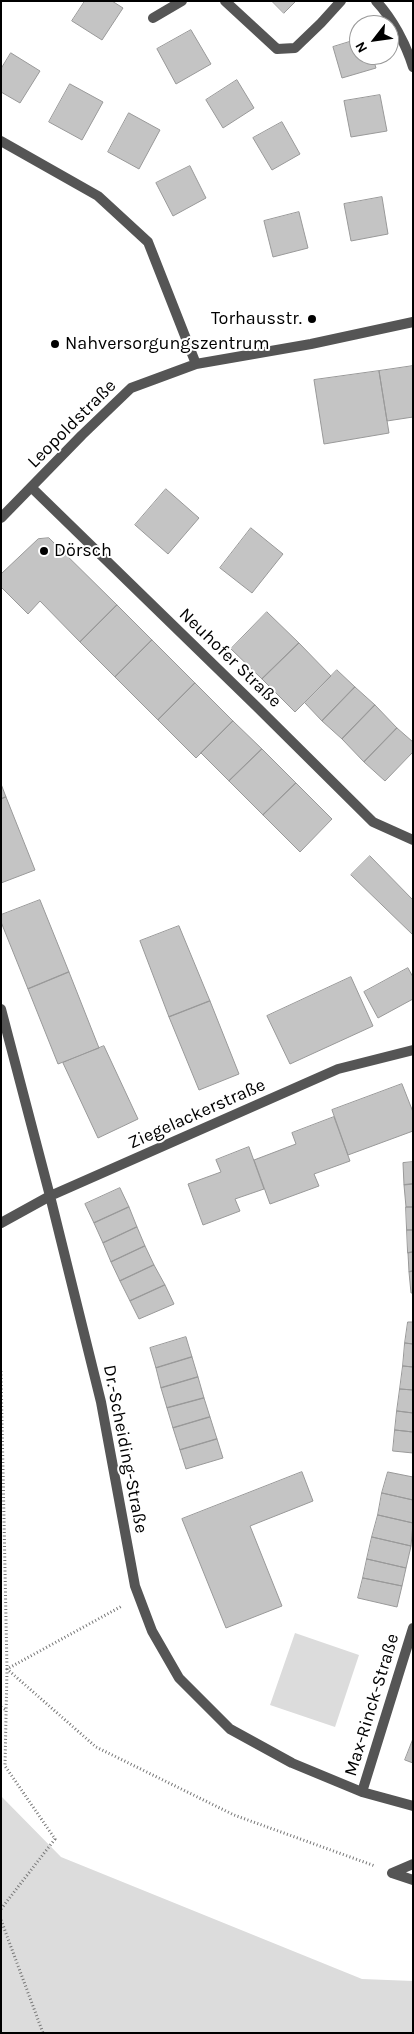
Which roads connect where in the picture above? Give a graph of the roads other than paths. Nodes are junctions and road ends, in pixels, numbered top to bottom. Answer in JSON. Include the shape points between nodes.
{"nodes":[{"id":1,"x":182,"y":1,"type":"edge"},
{"id":2,"x":225,"y":1,"type":"edge"},
{"id":3,"x":341,"y":1,"type":"edge"},
{"id":4,"x":376,"y":1,"type":"edge"},
{"id":5,"x":153,"y":18,"type":"dead end"},
{"id":6,"x":413,"y":67,"type":"edge"},
{"id":7,"x":1,"y":141,"type":"edge"},
{"id":8,"x":413,"y":322,"type":"edge"},
{"id":9,"x":196,"y":364,"type":"junction"},
{"id":10,"x":32,"y":488,"type":"junction"},
{"id":11,"x":1,"y":518,"type":"edge"},
{"id":12,"x":413,"y":840,"type":"edge"},
{"id":13,"x":1,"y":1009,"type":"edge"},
{"id":14,"x":413,"y":1050,"type":"edge"},
{"id":15,"x":50,"y":1196,"type":"junction"},
{"id":16,"x":1,"y":1223,"type":"edge"},
{"id":17,"x":413,"y":1628,"type":"edge"},
{"id":18,"x":362,"y":1792,"type":"junction"},
{"id":19,"x":413,"y":1806,"type":"edge"},
{"id":20,"x":413,"y":1864,"type":"edge"},
{"id":21,"x":413,"y":1880,"type":"edge"}],
"edges":[{"from":1,"to":5,"type":"street"},
{"from":2,"to":3,"type":"street","via":[[277,49],[295,48]]},
{"from":4,"to":6,"type":"street","via":[[386,12]]},
{"from":7,"to":9,"type":"street","via":[[98,196],[148,242]]},
{"from":8,"to":9,"type":"street","name":"Leopoldstraße"},
{"from":9,"to":10,"type":"street","name":"Leopoldstraße","via":[[131,388]]},
{"from":10,"to":11,"type":"street","name":"Leopoldstraße"},
{"from":10,"to":12,"type":"street","name":"Neuhofer Straße","via":[[373,822]]},
{"from":13,"to":15,"type":"street","name":"Dr.-Scheiding-Straße"},
{"from":14,"to":15,"type":"street","name":"Ziegelackerstraße","via":[[338,1069]]},
{"from":15,"to":16,"type":"street","name":"Ziegelackerstraße"},
{"from":15,"to":18,"type":"street","name":"Dr.-Scheiding-Straße","via":[[101,1402],[135,1586],[152,1632],[179,1678],[230,1729],[292,1763]]},
{"from":17,"to":18,"type":"street","name":"Max-Rinck-Straße"},
{"from":18,"to":19,"type":"street","name":"Dr.-Scheiding-Straße"},
{"from":20,"to":21,"type":"street","via":[[392,1873]]}]}
